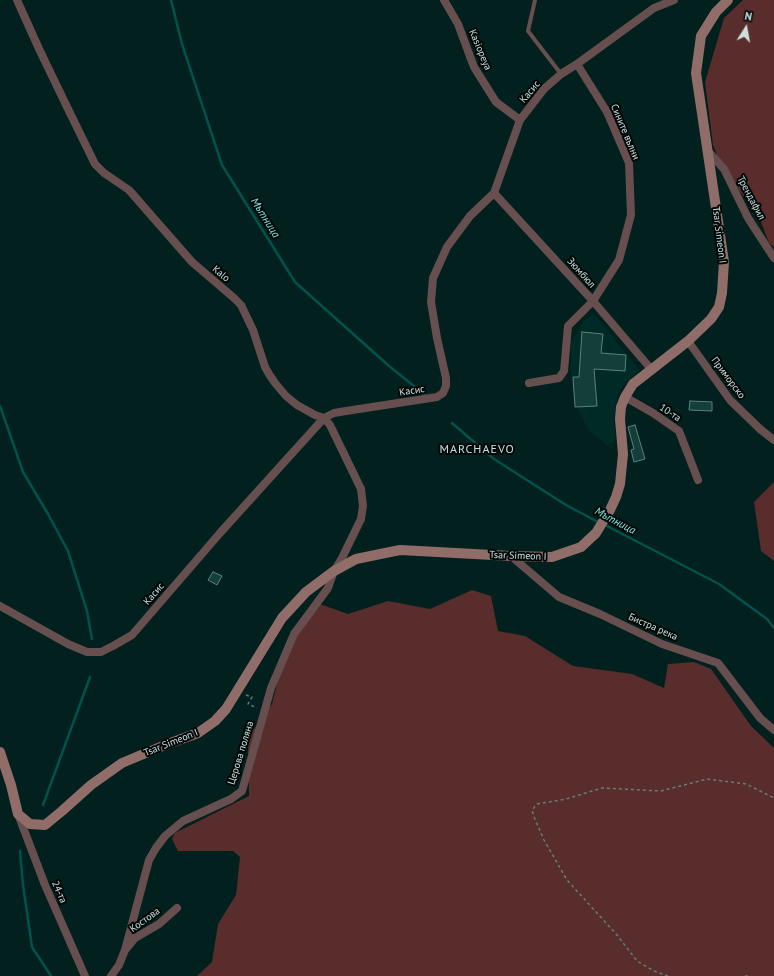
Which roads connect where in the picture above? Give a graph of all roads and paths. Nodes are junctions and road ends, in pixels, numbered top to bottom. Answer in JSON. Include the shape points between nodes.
{"nodes":[{"id":1,"x":17,"y":0,"type":"edge"},
{"id":2,"x":444,"y":0,"type":"edge"},
{"id":3,"x":535,"y":0,"type":"edge"},
{"id":4,"x":674,"y":0,"type":"edge"},
{"id":5,"x":728,"y":0,"type":"edge"},
{"id":6,"x":577,"y":64,"type":"junction"},
{"id":7,"x":561,"y":74,"type":"junction"},
{"id":8,"x":520,"y":120,"type":"junction"},
{"id":9,"x":707,"y":150,"type":"junction"},
{"id":10,"x":494,"y":193,"type":"junction"},
{"id":11,"x":774,"y":258,"type":"edge"},
{"id":12,"x":593,"y":301,"type":"junction"},
{"id":13,"x":688,"y":341,"type":"junction"},
{"id":14,"x":651,"y":369,"type":"junction"},
{"id":15,"x":529,"y":383,"type":"dead end"},
{"id":16,"x":625,"y":397,"type":"junction"},
{"id":17,"x":324,"y":418,"type":"junction"},
{"id":18,"x":774,"y":440,"type":"edge"},
{"id":19,"x":698,"y":480,"type":"dead end"},
{"id":20,"x":511,"y":556,"type":"junction"},
{"id":21,"x":334,"y":571,"type":"junction"},
{"id":22,"x":0,"y":606,"type":"edge"},
{"id":23,"x":238,"y":690,"type":"junction"},
{"id":24,"x":264,"y":712,"type":"junction"},
{"id":25,"x":774,"y":730,"type":"edge"},
{"id":26,"x":0,"y":752,"type":"edge"},
{"id":27,"x":774,"y":798,"type":"edge"},
{"id":28,"x":18,"y":814,"type":"junction"},
{"id":29,"x":177,"y":908,"type":"dead end"},
{"id":30,"x":125,"y":950,"type":"junction"},
{"id":31,"x":85,"y":976,"type":"edge"},
{"id":32,"x":111,"y":976,"type":"edge"},
{"id":33,"x":668,"y":976,"type":"edge"},
{"id":34,"x":745,"y":976,"type":"edge"},
{"id":35,"x":748,"y":976,"type":"edge"}],
"edges":[{"from":1,"to":17,"type":"street","name":"Kalo","via":[[96,164],[104,173],[129,190],[192,262],[238,301],[265,367],[275,383],[297,405]]},
{"from":2,"to":8,"type":"street","name":"Kasiopeya","via":[[458,24],[474,67],[496,102]]},
{"from":3,"to":7,"type":"lane","via":[[528,31]]},
{"from":4,"to":6,"type":"street","name":"Касис","via":[[654,8]]},
{"from":5,"to":9,"type":"street","name":"Tsar Simeon I","via":[[716,12],[701,36],[696,73]]},
{"from":6,"to":7,"type":"street","name":"Касис"},
{"from":6,"to":12,"type":"street","name":"Сините вълни","via":[[607,112],[629,164],[631,216],[619,260]]},
{"from":7,"to":8,"type":"street","name":"Касис","via":[[544,89]]},
{"from":8,"to":10,"type":"street","name":"Касис"},
{"from":9,"to":11,"type":"street","name":"Трендафил","via":[[724,169],[748,218]]},
{"from":9,"to":13,"type":"street","name":"Tsar Simeon I","via":[[724,262],[722,294],[719,307],[711,319]]},
{"from":10,"to":12,"type":"street","name":"Зюмбюл"},
{"from":10,"to":17,"type":"street","name":"Касис","via":[[470,216],[447,247],[434,278],[431,302],[446,378],[443,393],[436,397],[334,413]]},
{"from":12,"to":14,"type":"street","name":"Зюмбюл"},
{"from":12,"to":15,"type":"street","name":"Сините вълни","via":[[568,326],[564,371],[560,378]]},
{"from":13,"to":14,"type":"street","name":"Tsar Simeon I"},
{"from":13,"to":18,"type":"street","name":"Приморско","via":[[730,400],[760,430]]},
{"from":14,"to":16,"type":"street","name":"Tsar Simeon I","via":[[633,384]]},
{"from":16,"to":19,"type":"street","name":"10-та","via":[[679,430]]},
{"from":16,"to":20,"type":"street","name":"Tsar Simeon I","via":[[620,419],[623,454],[620,484],[599,529],[581,547],[552,557]]},
{"from":17,"to":21,"type":"street","via":[[330,425],[361,489],[363,506],[361,519]]},
{"from":17,"to":22,"type":"street","name":"Касис","via":[[132,635],[114,646],[101,652],[87,652]]},
{"from":20,"to":21,"type":"street","name":"Tsar Simeon I","via":[[400,550],[356,559]]},
{"from":20,"to":25,"type":"street","name":"Бистра река","via":[[558,597],[662,644],[718,663],[760,718]]},
{"from":21,"to":23,"type":"street","name":"Tsar Simeon I","via":[[306,592],[282,618]]},
{"from":21,"to":24,"type":"street","name":"Церова поляна","via":[[328,588],[294,634],[271,688]]},
{"from":23,"to":24,"type":"path","via":[[252,697],[248,704]]},
{"from":23,"to":28,"type":"street","name":"Tsar Simeon I","via":[[223,713],[198,733],[122,764],[90,785],[45,824],[30,824]]},
{"from":24,"to":30,"type":"street","name":"Церова поляна","via":[[242,791],[183,821],[165,836],[156,848],[149,860]]},
{"from":26,"to":28,"type":"street"},
{"from":27,"to":33,"type":"path","via":[[746,784],[707,779],[661,791],[602,788],[566,799],[537,804],[532,810],[544,840],[567,880],[637,961]]},
{"from":28,"to":31,"type":"street","name":"24-та","via":[[45,885]]},
{"from":29,"to":30,"type":"street","name":"Костова","via":[[159,924],[136,938]]},
{"from":30,"to":32,"type":"street","name":"Церова поляна"},
{"from":34,"to":35,"type":"path"}]}
